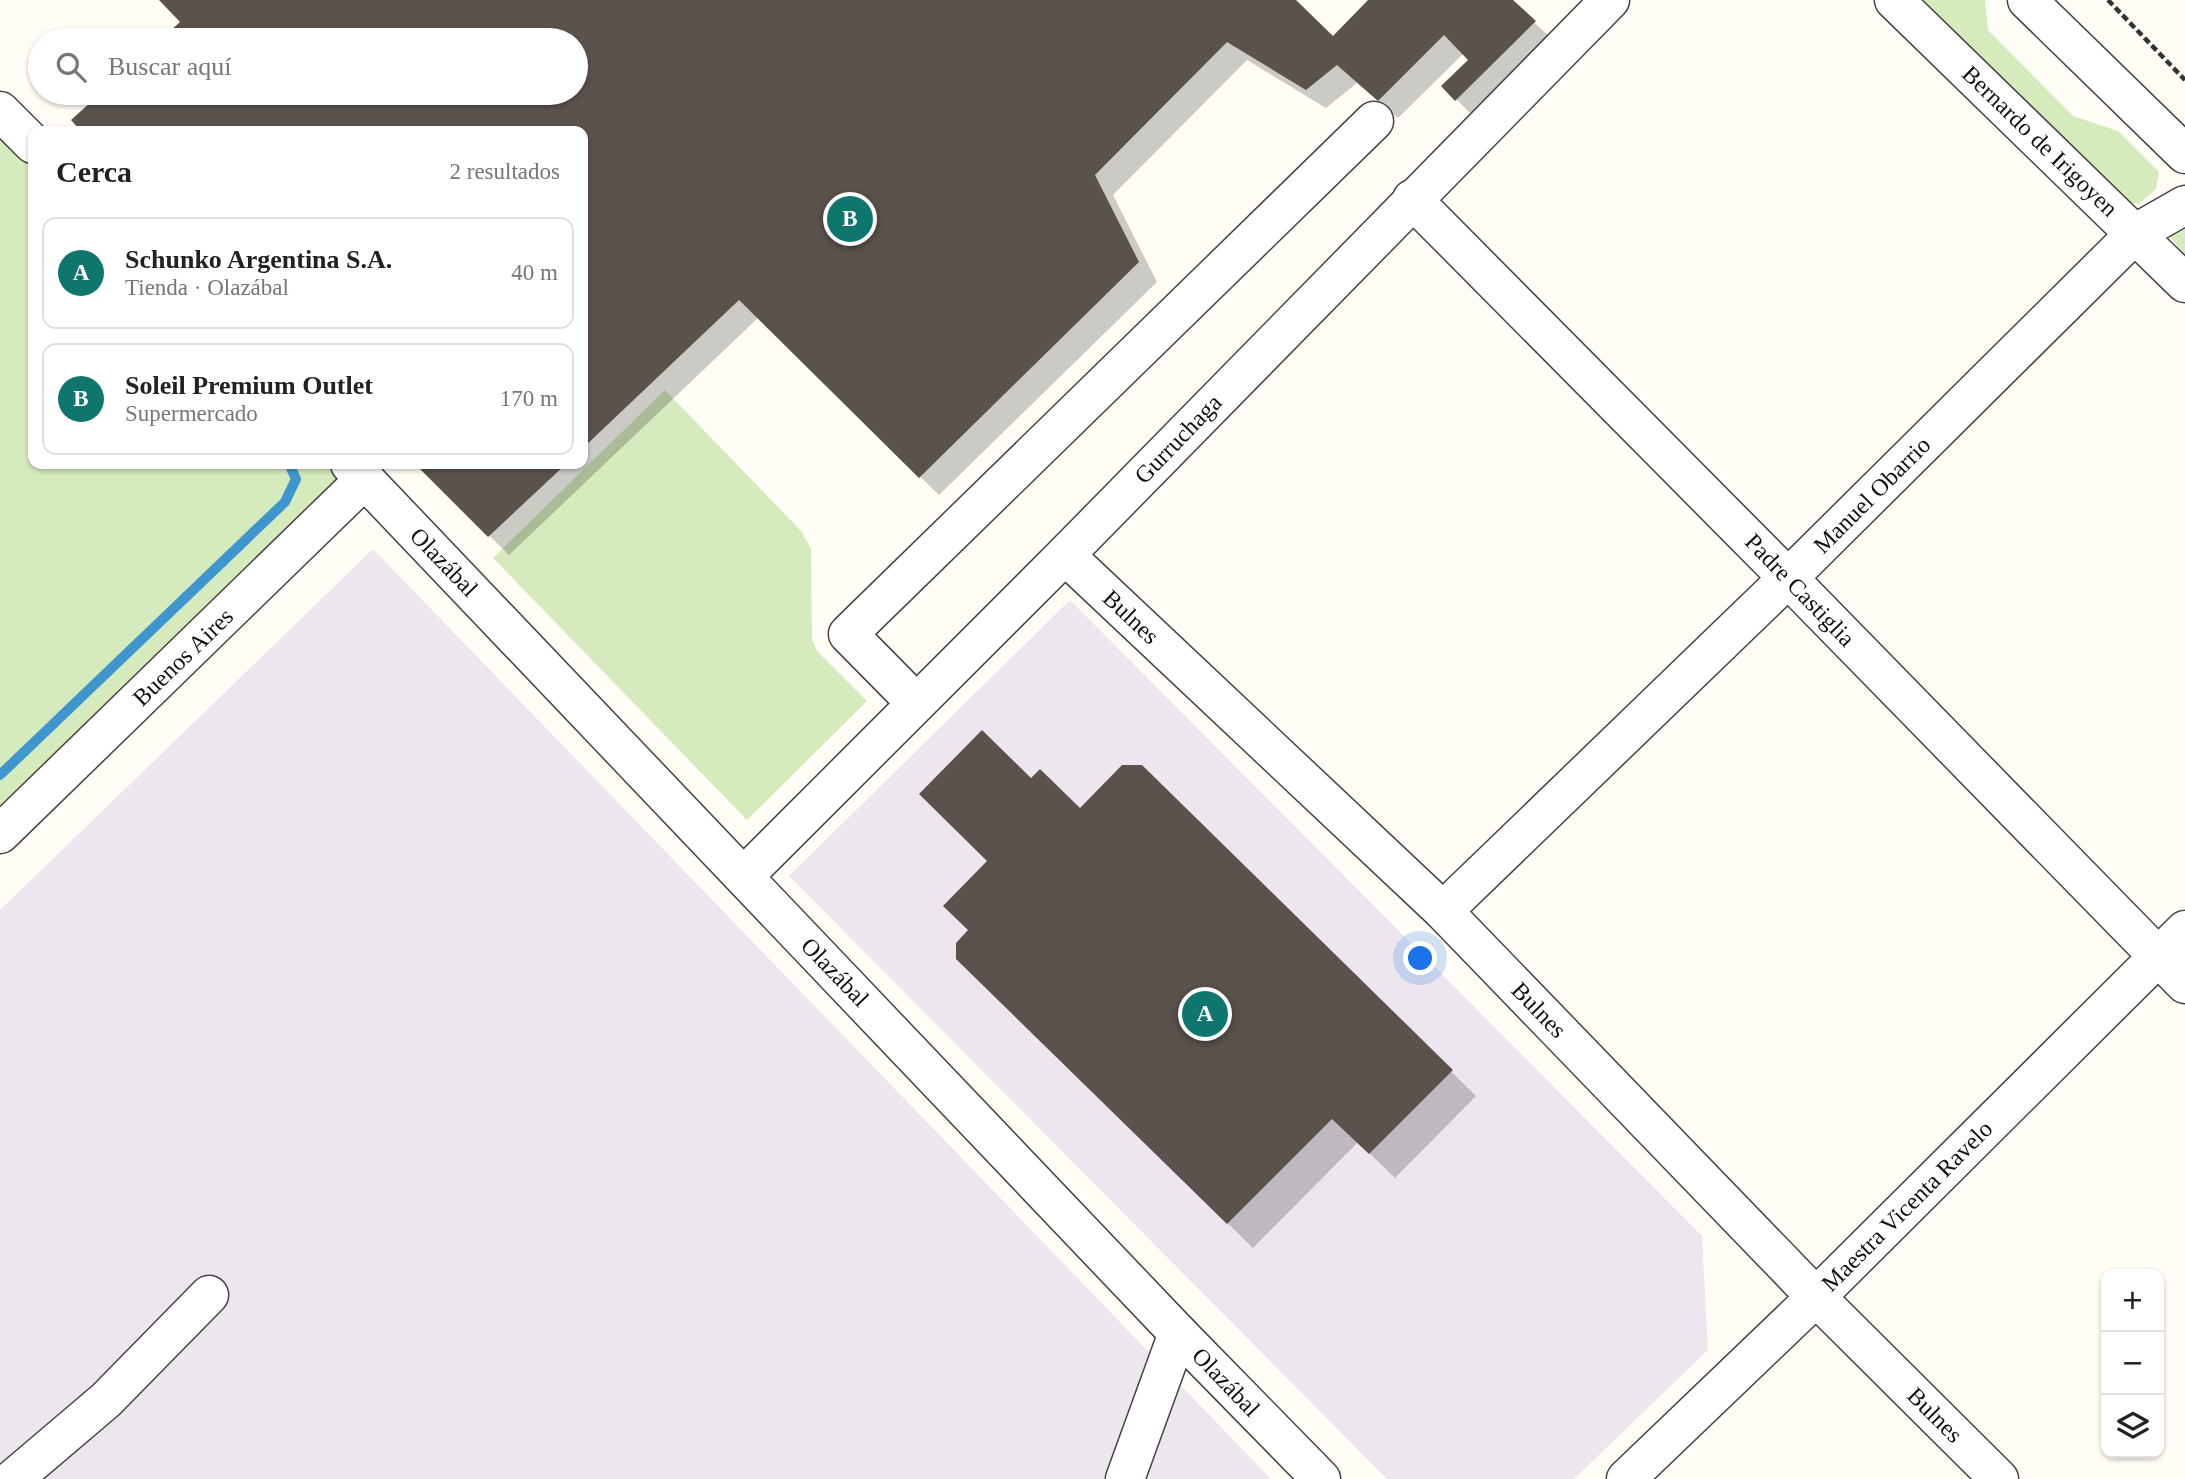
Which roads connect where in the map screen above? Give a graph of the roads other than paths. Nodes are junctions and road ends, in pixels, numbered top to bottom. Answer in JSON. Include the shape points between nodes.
{"nodes":[{"id":1,"x":1610,"y":0,"type":"edge"},
{"id":2,"x":1894,"y":0,"type":"edge"},
{"id":3,"x":2027,"y":0,"type":"edge"},
{"id":4,"x":0,"y":111,"type":"edge"},
{"id":5,"x":1374,"y":121,"type":"dead end"},
{"id":6,"x":28,"y":139,"type":"edge"},
{"id":7,"x":2185,"y":154,"type":"edge"},
{"id":8,"x":1412,"y":199,"type":"junction"},
{"id":9,"x":2185,"y":205,"type":"edge"},
{"id":10,"x":2136,"y":233,"type":"junction"},
{"id":11,"x":2185,"y":283,"type":"edge"},
{"id":12,"x":357,"y":472,"type":"edge"},
{"id":13,"x":1065,"y":555,"type":"junction"},
{"id":14,"x":1788,"y":578,"type":"junction"},
{"id":15,"x":916,"y":703,"type":"junction"},
{"id":16,"x":0,"y":834,"type":"edge"},
{"id":17,"x":744,"y":876,"type":"junction"},
{"id":18,"x":1443,"y":911,"type":"junction"},
{"id":19,"x":2185,"y":930,"type":"edge"},
{"id":20,"x":2158,"y":957,"type":"junction"},
{"id":21,"x":2185,"y":984,"type":"edge"},
{"id":22,"x":208,"y":1295,"type":"dead end"},
{"id":23,"x":1816,"y":1297,"type":"junction"},
{"id":24,"x":1178,"y":1333,"type":"junction"},
{"id":25,"x":13,"y":1479,"type":"edge"},
{"id":26,"x":1125,"y":1479,"type":"edge"},
{"id":27,"x":1321,"y":1479,"type":"edge"},
{"id":28,"x":1626,"y":1479,"type":"edge"},
{"id":29,"x":1999,"y":1479,"type":"edge"}],
"edges":[{"from":1,"to":8,"type":"street","name":"Gurruchaga"},
{"from":2,"to":10,"type":"street","name":"Bernardo de Irigoyen"},
{"from":3,"to":7,"type":"street"},
{"from":4,"to":6,"type":"street"},
{"from":5,"to":15,"type":"street","via":[[848,634]]},
{"from":8,"to":13,"type":"street","name":"Gurruchaga"},
{"from":8,"to":14,"type":"street","name":"Padre Castiglia"},
{"from":9,"to":10,"type":"street","name":"Manuel Obarrio"},
{"from":10,"to":11,"type":"street","name":"Bernardo de Irigoyen"},
{"from":10,"to":14,"type":"street","name":"Manuel Obarrio"},
{"from":12,"to":16,"type":"street","name":"Buenos Aires"},
{"from":12,"to":17,"type":"street","name":"Olazábal"},
{"from":13,"to":15,"type":"street","name":"Gurruchaga"},
{"from":13,"to":18,"type":"street","name":"Bulnes"},
{"from":14,"to":18,"type":"street","name":"Manuel Obarrio"},
{"from":14,"to":20,"type":"street","name":"Padre Castiglia"},
{"from":15,"to":17,"type":"street","name":"Gurruchaga"},
{"from":17,"to":24,"type":"street","name":"Olazábal"},
{"from":18,"to":23,"type":"street","name":"Bulnes"},
{"from":19,"to":20,"type":"street","name":"Maestra Vicenta Ravelo"},
{"from":20,"to":21,"type":"street","name":"Padre Castiglia"},
{"from":20,"to":23,"type":"street","name":"Maestra Vicenta Ravelo"},
{"from":22,"to":25,"type":"street","via":[[106,1400]]},
{"from":23,"to":28,"type":"street","name":"Maestra Vicenta Ravelo"},
{"from":23,"to":29,"type":"street","name":"Bulnes"},
{"from":24,"to":26,"type":"street"},
{"from":24,"to":27,"type":"street","name":"Olazábal"}]}
